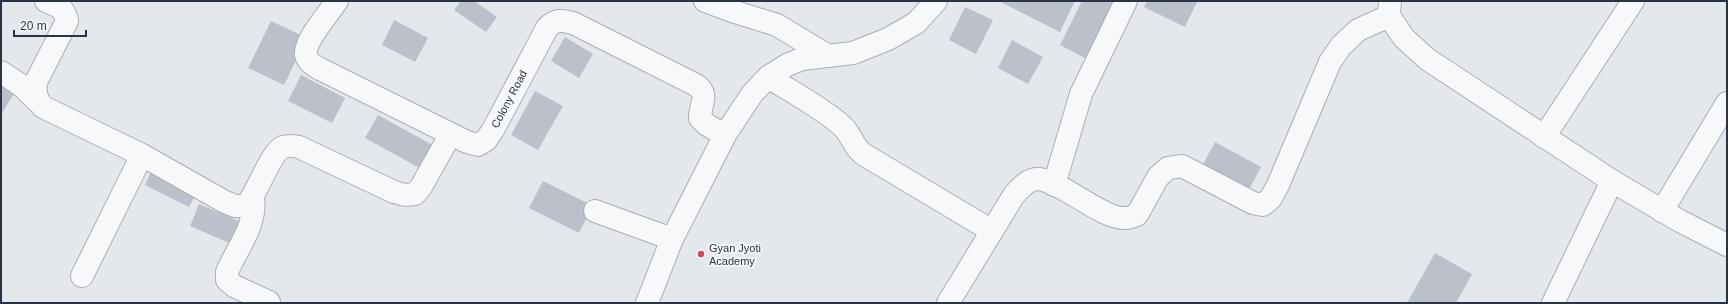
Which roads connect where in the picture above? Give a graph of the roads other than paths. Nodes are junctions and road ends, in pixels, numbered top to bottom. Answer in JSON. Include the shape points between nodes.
{"nodes":[{"id":1,"x":46,"y":1,"type":"edge"},
{"id":2,"x":337,"y":1,"type":"edge"},
{"id":3,"x":705,"y":1,"type":"edge"},
{"id":4,"x":936,"y":1,"type":"edge"},
{"id":5,"x":1126,"y":1,"type":"edge"},
{"id":6,"x":1633,"y":1,"type":"edge"},
{"id":7,"x":1389,"y":8,"type":"edge"},
{"id":8,"x":828,"y":56,"type":"junction"},
{"id":9,"x":1,"y":72,"type":"edge"},
{"id":10,"x":768,"y":77,"type":"junction"},
{"id":11,"x":37,"y":101,"type":"junction"},
{"id":12,"x":1727,"y":103,"type":"edge"},
{"id":13,"x":450,"y":135,"type":"junction"},
{"id":14,"x":725,"y":136,"type":"junction"},
{"id":15,"x":1544,"y":137,"type":"junction"},
{"id":16,"x":142,"y":155,"type":"junction"},
{"id":17,"x":1612,"y":182,"type":"junction"},
{"id":18,"x":1054,"y":185,"type":"junction"},
{"id":19,"x":253,"y":198,"type":"junction"},
{"id":20,"x":1662,"y":210,"type":"junction"},
{"id":21,"x":595,"y":211,"type":"dead end"},
{"id":22,"x":992,"y":231,"type":"junction"},
{"id":23,"x":672,"y":239,"type":"junction"},
{"id":24,"x":1727,"y":245,"type":"edge"},
{"id":25,"x":82,"y":276,"type":"dead end"},
{"id":26,"x":269,"y":302,"type":"dead end"},
{"id":27,"x":646,"y":303,"type":"edge"},
{"id":28,"x":948,"y":303,"type":"edge"},
{"id":29,"x":1553,"y":303,"type":"edge"}],
"edges":[{"from":1,"to":11,"type":"street","via":[[61,8],[66,14],[67,22],[36,82]]},
{"from":2,"to":13,"type":"street","name":"Colony Road","via":[[308,43],[306,55],[310,62]]},
{"from":3,"to":8,"type":"street","via":[[777,25]]},
{"from":4,"to":8,"type":"street","via":[[916,23],[888,39],[853,52]]},
{"from":5,"to":18,"type":"street","via":[[1081,94]]},
{"from":6,"to":15,"type":"street"},
{"from":7,"to":15,"type":"street","via":[[1404,38],[1427,59]]},
{"from":7,"to":18,"type":"street","via":[[1358,30],[1341,46],[1330,62],[1278,185],[1264,205],[1253,203],[1182,166],[1168,168],[1158,177],[1137,215],[1125,219],[1110,215]]},
{"from":8,"to":10,"type":"street","via":[[802,59]]},
{"from":9,"to":11,"type":"street","via":[[22,86]]},
{"from":10,"to":14,"type":"street","via":[[752,94]]},
{"from":10,"to":22,"type":"street","via":[[799,95],[842,126],[849,133],[855,148],[863,154]]},
{"from":11,"to":16,"type":"street","via":[[43,107]]},
{"from":12,"to":20,"type":"street"},
{"from":13,"to":14,"type":"street","name":"Colony Road","via":[[478,145],[486,140],[547,28],[561,20],[573,23],[699,87],[704,97],[700,118],[706,125]]},
{"from":13,"to":19,"type":"street","via":[[422,187],[415,194],[394,192],[299,147],[290,146],[282,148],[275,155]]},
{"from":14,"to":23,"type":"street"},
{"from":15,"to":17,"type":"street"},
{"from":16,"to":19,"type":"street","via":[[235,206],[246,206]]},
{"from":16,"to":25,"type":"street"},
{"from":17,"to":20,"type":"street"},
{"from":17,"to":29,"type":"street"},
{"from":18,"to":22,"type":"street","via":[[1038,179],[1026,183],[1014,195]]},
{"from":19,"to":26,"type":"street","via":[[252,218],[227,272],[227,280],[234,286]]},
{"from":20,"to":24,"type":"street"},
{"from":21,"to":23,"type":"street"},
{"from":22,"to":28,"type":"street"},
{"from":23,"to":27,"type":"street"}]}
